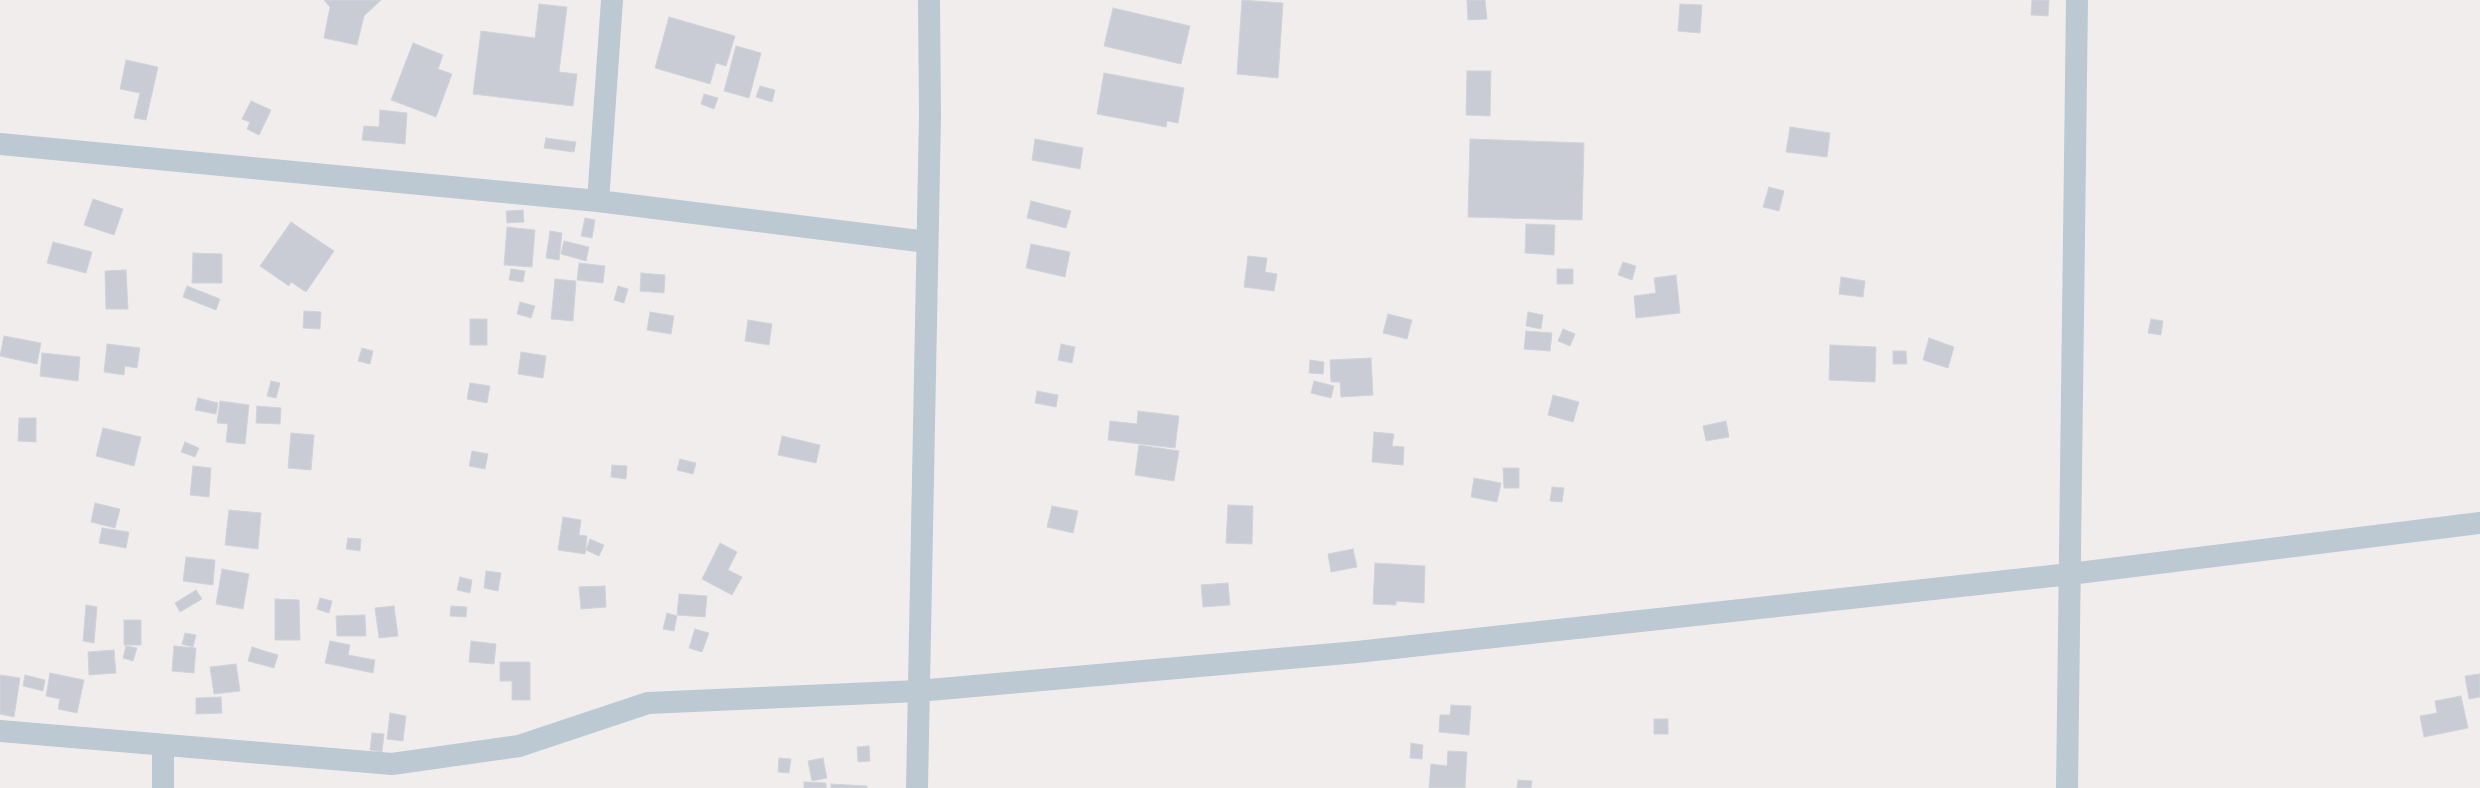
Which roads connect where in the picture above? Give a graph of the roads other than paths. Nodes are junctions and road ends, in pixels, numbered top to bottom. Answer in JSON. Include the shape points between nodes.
{"nodes":[{"id":1,"x":612,"y":0,"type":"edge"},
{"id":2,"x":929,"y":0,"type":"edge"},
{"id":3,"x":2077,"y":0,"type":"edge"},
{"id":4,"x":0,"y":144,"type":"edge"},
{"id":5,"x":598,"y":201,"type":"junction"},
{"id":6,"x":927,"y":242,"type":"junction"},
{"id":7,"x":2480,"y":523,"type":"edge"},
{"id":8,"x":2070,"y":574,"type":"junction"},
{"id":9,"x":918,"y":691,"type":"junction"},
{"id":10,"x":0,"y":731,"type":"edge"},
{"id":11,"x":163,"y":745,"type":"junction"},
{"id":12,"x":163,"y":788,"type":"edge"},
{"id":13,"x":917,"y":788,"type":"edge"},
{"id":14,"x":2067,"y":788,"type":"edge"}],
"edges":[{"from":1,"to":5,"type":"street"},
{"from":2,"to":6,"type":"street"},
{"from":3,"to":8,"type":"street"},
{"from":4,"to":5,"type":"street"},
{"from":5,"to":6,"type":"street"},
{"from":6,"to":9,"type":"street"},
{"from":7,"to":8,"type":"street"},
{"from":8,"to":9,"type":"street","via":[[1357,652]]},
{"from":8,"to":14,"type":"street"},
{"from":9,"to":11,"type":"street","via":[[648,703],[519,746],[392,764]]},
{"from":9,"to":13,"type":"street"},
{"from":10,"to":11,"type":"street"},
{"from":11,"to":12,"type":"street"}]}
